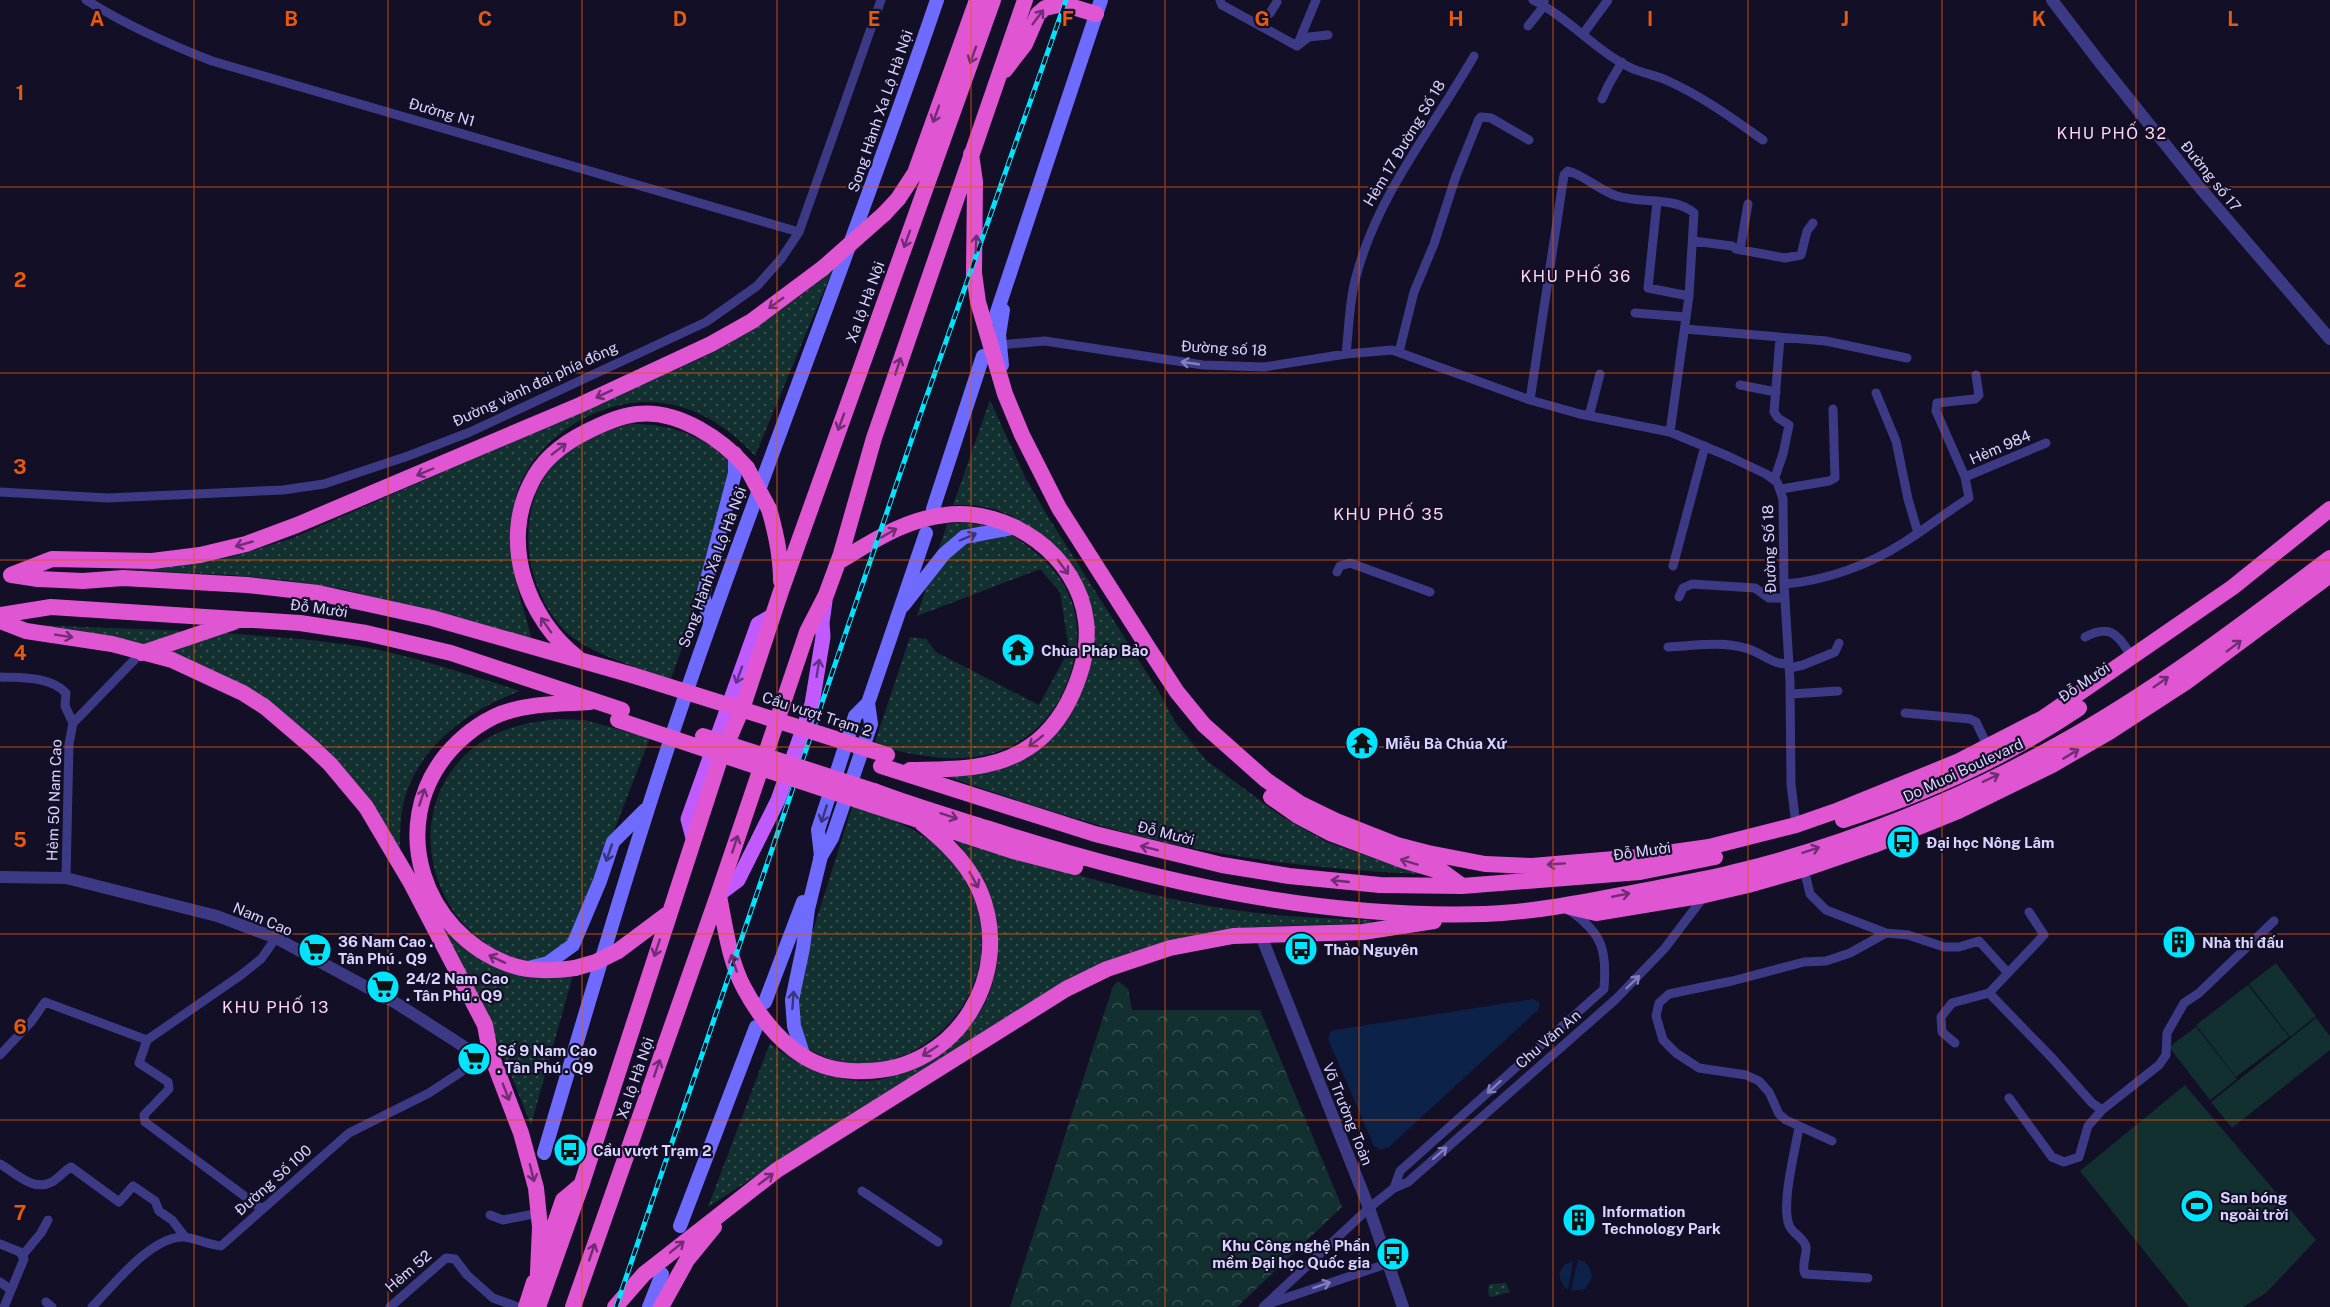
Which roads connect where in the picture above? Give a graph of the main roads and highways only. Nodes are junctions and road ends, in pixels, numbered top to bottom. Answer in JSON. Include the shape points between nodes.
{"nodes":[{"id":1,"x":937,"y":0,"type":"edge"},
{"id":2,"x":965,"y":0,"type":"edge"},
{"id":3,"x":977,"y":0,"type":"edge"},
{"id":4,"x":993,"y":0,"type":"edge"},
{"id":5,"x":1025,"y":0,"type":"edge"},
{"id":6,"x":1099,"y":7,"type":"edge"},
{"id":7,"x":971,"y":17,"type":"junction"},
{"id":8,"x":996,"y":84,"type":"junction"},
{"id":9,"x":971,"y":154,"type":"junction"},
{"id":10,"x":1011,"y":268,"type":"junction"},
{"id":11,"x":995,"y":318,"type":"dead end"},
{"id":12,"x":989,"y":361,"type":"junction"},
{"id":13,"x":1005,"y":394,"type":"junction"},
{"id":14,"x":735,"y":453,"type":"junction"},
{"id":15,"x":933,"y":509,"type":"dead end"},
{"id":16,"x":2330,"y":513,"type":"edge"},
{"id":17,"x":1017,"y":527,"type":"junction"},
{"id":18,"x":926,"y":532,"type":"dead end"},
{"id":19,"x":2330,"y":558,"type":"edge"},
{"id":20,"x":838,"y":562,"type":"junction"},
{"id":21,"x":6,"y":574,"type":"edge"},
{"id":22,"x":83,"y":581,"type":"junction"},
{"id":23,"x":2326,"y":581,"type":"edge"},
{"id":24,"x":781,"y":591,"type":"junction"},
{"id":25,"x":826,"y":595,"type":"junction"},
{"id":26,"x":899,"y":609,"type":"junction"},
{"id":27,"x":247,"y":618,"type":"junction"},
{"id":28,"x":2,"y":620,"type":"edge"},
{"id":29,"x":710,"y":622,"type":"junction"},
{"id":30,"x":220,"y":626,"type":"junction"},
{"id":31,"x":141,"y":653,"type":"junction"},
{"id":32,"x":583,"y":662,"type":"junction"},
{"id":33,"x":605,"y":678,"type":"junction"},
{"id":34,"x":631,"y":680,"type":"junction"},
{"id":35,"x":597,"y":702,"type":"junction"},
{"id":36,"x":568,"y":703,"type":"junction"},
{"id":37,"x":620,"y":715,"type":"junction"},
{"id":38,"x":888,"y":764,"type":"junction"},
{"id":39,"x":878,"y":797,"type":"junction"},
{"id":40,"x":646,"y":808,"type":"junction"},
{"id":41,"x":916,"y":818,"type":"junction"},
{"id":42,"x":1797,"y":830,"type":"junction"},
{"id":43,"x":820,"y":856,"type":"junction"},
{"id":44,"x":1462,"y":886,"type":"junction"},
{"id":45,"x":718,"y":895,"type":"junction"},
{"id":46,"x":1563,"y":906,"type":"junction"},
{"id":47,"x":669,"y":913,"type":"junction"},
{"id":48,"x":1485,"y":914,"type":"junction"},
{"id":49,"x":1432,"y":922,"type":"junction"},
{"id":50,"x":526,"y":968,"type":"junction"},
{"id":51,"x":765,"y":1002,"type":"dead end"},
{"id":52,"x":756,"y":1027,"type":"dead end"},
{"id":53,"x":804,"y":1057,"type":"junction"},
{"id":54,"x":544,"y":1153,"type":"dead end"},
{"id":55,"x":582,"y":1184,"type":"junction"},
{"id":56,"x":735,"y":1201,"type":"junction"},
{"id":57,"x":680,"y":1226,"type":"dead end"},
{"id":58,"x":538,"y":1272,"type":"junction"},
{"id":59,"x":662,"y":1274,"type":"dead end"},
{"id":60,"x":526,"y":1307,"type":"edge"},
{"id":61,"x":537,"y":1307,"type":"edge"},
{"id":62,"x":573,"y":1307,"type":"edge"},
{"id":63,"x":615,"y":1307,"type":"edge"},
{"id":64,"x":649,"y":1307,"type":"edge"},
{"id":65,"x":661,"y":1307,"type":"edge"}],
"edges":[{"from":1,"to":29,"type":"main road","name":"Song Hành Xa Lộ Hà Nội","via":[[891,136]]},
{"from":2,"to":7,"type":"main road"},
{"from":3,"to":7,"type":"highway"},
{"from":4,"to":24,"type":"highway","name":"Xa lộ Hà Nội","one_way":true},
{"from":5,"to":8,"type":"highway","name":"Xa lộ Hà Nội"},
{"from":8,"to":6,"type":"highway","one_way":true,"via":[[1045,8],[1063,4]]},
{"from":6,"to":10,"type":"main road"},
{"from":7,"to":21,"type":"highway","one_way":true,"bridge":true,"via":[[915,173],[898,200],[823,268],[752,321],[580,405],[246,544],[152,561],[52,559]]},
{"from":8,"to":9,"type":"highway","name":"Xa lộ Hà Nội"},
{"from":12,"to":9,"type":"highway","one_way":true,"via":[[975,273],[975,182]]},
{"from":20,"to":9,"type":"highway","name":"Xa lộ Hà Nội","one_way":true,"via":[[874,438]]},
{"from":10,"to":11,"type":"main road"},
{"from":10,"to":13,"type":"main road","via":[[999,334]]},
{"from":12,"to":13,"type":"highway","name":"Đỗ Mười"},
{"from":12,"to":15,"type":"main road"},
{"from":44,"to":12,"type":"highway","one_way":true,"via":[[1443,872],[1330,833],[1298,816],[1235,768],[1195,731],[1144,658],[1042,494],[989,375]]},
{"from":42,"to":13,"type":"highway","name":"Đỗ Mười","one_way":true,"via":[[1709,847],[1596,861],[1532,866],[1485,864],[1408,848],[1301,804],[1266,780],[1204,725],[1166,675],[1080,544],[1040,471]]},
{"from":14,"to":24,"type":"highway","bridge":true,"via":[[769,510],[781,563]]},
{"from":14,"to":29,"type":"main road","via":[[735,473],[703,594]]},
{"from":32,"to":14,"type":"highway","one_way":true,"via":[[550,632],[536,610],[519,560],[522,508],[537,474],[573,438],[605,422],[639,414],[691,423]]},
{"from":16,"to":42,"type":"highway","name":"Đỗ Mười","via":[[2233,587],[2043,718],[1988,747]]},
{"from":16,"to":42,"type":"highway","name":"Đỗ Mười","via":[[2216,612],[2058,723],[1947,780],[1852,818]]},
{"from":20,"to":17,"type":"highway","one_way":true,"via":[[898,527],[943,515],[987,516]]},
{"from":26,"to":17,"type":"main road","one_way":true,"via":[[944,554],[964,537]]},
{"from":17,"to":38,"type":"highway","one_way":true,"via":[[1056,557],[1083,605],[1086,638],[1075,688],[1057,720],[1020,753],[988,764],[931,770]]},
{"from":18,"to":26,"type":"main road"},
{"from":46,"to":19,"type":"highway","name":"Do Muoi Boulevard","one_way":true,"via":[[1737,872],[1796,856],[1950,797],[2056,746],[2158,684]]},
{"from":20,"to":25,"type":"highway","name":"Xa lộ Hà Nội"},
{"from":21,"to":22,"type":"highway","name":"Đỗ Mười"},
{"from":22,"to":32,"type":"highway","name":"Đỗ Mười","via":[[123,578],[318,593],[432,618]]},
{"from":22,"to":33,"type":"highway","name":"Đỗ Mười","via":[[324,604],[388,616]]},
{"from":46,"to":23,"type":"highway","one_way":true,"via":[[1596,913],[1705,895],[1804,869],[1958,811],[2052,765],[2186,682]]},
{"from":24,"to":47,"type":"highway","name":"Xa lộ Hà Nội","one_way":true},
{"from":45,"to":25,"type":"highway","name":"Xa lộ Hà Nội","one_way":true,"via":[[807,632]]},
{"from":45,"to":25,"type":"main road","name":"Xa lộ Hà Nội","one_way":true,"via":[[738,880],[778,800],[812,704]]},
{"from":26,"to":43,"type":"main road","via":[[868,703],[855,716],[818,830]]},
{"from":27,"to":28,"type":"highway","name":"Đỗ Mười","via":[[51,607]]},
{"from":27,"to":30,"type":"highway"},
{"from":27,"to":35,"type":"highway","name":"Đỗ Mười","via":[[411,642]]},
{"from":28,"to":30,"type":"highway","name":"Đỗ Mười","via":[[46,618]]},
{"from":28,"to":31,"type":"highway","one_way":true,"via":[[32,632],[112,644]]},
{"from":29,"to":40,"type":"main road","name":"Song Hành Xa Lộ Hà Nội"},
{"from":30,"to":31,"type":"highway"},
{"from":30,"to":36,"type":"highway","name":"Đỗ Mười","via":[[333,639],[416,654]]},
{"from":31,"to":58,"type":"highway","one_way":true,"via":[[260,712],[339,784],[383,844],[477,1028],[482,1052],[521,1133],[540,1213]]},
{"from":32,"to":33,"type":"highway"},
{"from":32,"to":34,"type":"highway","name":"Đỗ Mười"},
{"from":33,"to":34,"type":"highway","name":"Đỗ Mười"},
{"from":34,"to":38,"type":"highway","name":"Cầu vượt Trạm 2"},
{"from":35,"to":36,"type":"highway"},
{"from":35,"to":37,"type":"highway","name":"Đỗ Mười"},
{"from":36,"to":37,"type":"highway","name":"Đỗ Mười"},
{"from":50,"to":36,"type":"highway","one_way":true,"via":[[500,961],[476,947],[446,916],[425,879],[418,856],[418,810],[438,765],[483,722],[521,708]]},
{"from":37,"to":39,"type":"highway","bridge":true},
{"from":44,"to":38,"type":"highway","name":"Đỗ Mười","one_way":true,"via":[[1380,885],[1222,865],[1095,834]]},
{"from":39,"to":41,"type":"highway"},
{"from":39,"to":48,"type":"highway","one_way":true,"via":[[1074,856],[1246,896],[1365,910]]},
{"from":40,"to":50,"type":"main road","one_way":true,"via":[[613,842],[573,945],[548,963]]},
{"from":40,"to":54,"type":"main road","name":"Song Hành Xa Lộ Hà Nội"},
{"from":41,"to":49,"type":"highway","via":[[1068,866],[1225,900]]},
{"from":41,"to":53,"type":"highway","one_way":true,"via":[[953,850],[979,889],[989,933],[988,964],[981,992],[958,1028],[933,1050],[906,1065],[878,1071],[840,1071]]},
{"from":42,"to":44,"type":"highway","name":"Đỗ Mười","via":[[1727,854],[1640,872]]},
{"from":43,"to":51,"type":"main road"},
{"from":53,"to":43,"type":"main road","one_way":true,"via":[[794,1026],[792,1000]]},
{"from":53,"to":45,"type":"highway","one_way":true,"via":[[774,1031],[743,986],[729,947]]},
{"from":62,"to":45,"type":"highway","name":"Xa lộ Hà Nội","one_way":true},
{"from":46,"to":48,"type":"highway"},
{"from":47,"to":50,"type":"highway","bridge":true,"via":[[618,951],[596,962],[541,971]]},
{"from":47,"to":55,"type":"highway","name":"Xa lộ Hà Nội","one_way":true},
{"from":48,"to":49,"type":"highway"},
{"from":56,"to":49,"type":"highway","one_way":true,"via":[[797,1157],[1066,989],[1107,969],[1170,948],[1233,936],[1363,932]]},
{"from":52,"to":57,"type":"main road"},
{"from":55,"to":58,"type":"highway","name":"Xa lộ Hà Nội","via":[[563,1200]]},
{"from":55,"to":61,"type":"highway","name":"Xa lộ Hà Nội"},
{"from":63,"to":56,"type":"highway","one_way":true,"via":[[644,1274]]},
{"from":56,"to":65,"type":"highway","via":[[687,1260]]},
{"from":58,"to":60,"type":"highway","name":"Xa lộ Hà Nội"},
{"from":58,"to":61,"type":"highway"},
{"from":59,"to":64,"type":"main road"}]}
